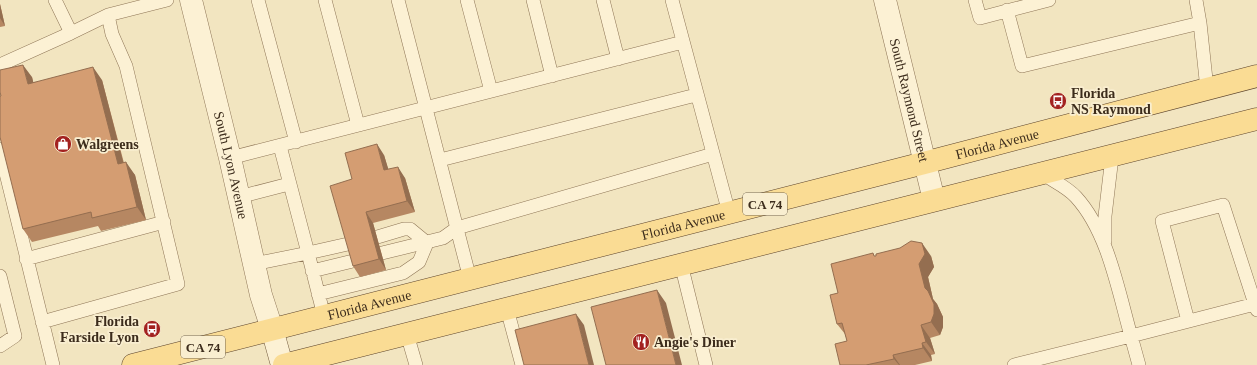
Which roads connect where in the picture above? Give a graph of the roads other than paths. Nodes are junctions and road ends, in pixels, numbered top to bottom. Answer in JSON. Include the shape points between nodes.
{"nodes":[{"id":1,"x":55,"y":0,"type":"edge"},
{"id":2,"x":167,"y":0,"type":"edge"},
{"id":3,"x":191,"y":0,"type":"edge"},
{"id":4,"x":258,"y":0,"type":"edge"},
{"id":5,"x":325,"y":0,"type":"edge"},
{"id":6,"x":398,"y":0,"type":"edge"},
{"id":7,"x":467,"y":0,"type":"edge"},
{"id":8,"x":533,"y":0,"type":"edge"},
{"id":9,"x":603,"y":0,"type":"edge"},
{"id":10,"x":672,"y":0,"type":"edge"},
{"id":11,"x":884,"y":0,"type":"edge"},
{"id":12,"x":976,"y":0,"type":"edge"},
{"id":13,"x":1049,"y":0,"type":"edge"},
{"id":14,"x":1196,"y":0,"type":"edge"},
{"id":15,"x":1007,"y":10,"type":"junction"},
{"id":16,"x":108,"y":15,"type":"junction"},
{"id":17,"x":1200,"y":23,"type":"junction"},
{"id":18,"x":71,"y":33,"type":"junction"},
{"id":19,"x":683,"y":42,"type":"junction"},
{"id":20,"x":618,"y":59,"type":"junction"},
{"id":21,"x":0,"y":65,"type":"edge"},
{"id":22,"x":552,"y":76,"type":"junction"},
{"id":23,"x":1257,"y":76,"type":"edge"},
{"id":24,"x":1207,"y":89,"type":"junction"},
{"id":25,"x":491,"y":91,"type":"junction"},
{"id":26,"x":696,"y":94,"type":"junction"},
{"id":27,"x":426,"y":108,"type":"junction"},
{"id":28,"x":1257,"y":119,"type":"edge"},
{"id":29,"x":358,"y":125,"type":"junction"},
{"id":30,"x":296,"y":142,"type":"junction"},
{"id":31,"x":280,"y":146,"type":"junction"},
{"id":32,"x":0,"y":149,"type":"edge"},
{"id":33,"x":714,"y":154,"type":"junction"},
{"id":34,"x":1112,"y":157,"type":"junction"},
{"id":35,"x":230,"y":158,"type":"junction"},
{"id":36,"x":440,"y":160,"type":"junction"},
{"id":37,"x":924,"y":163,"type":"junction"},
{"id":38,"x":1043,"y":174,"type":"junction"},
{"id":39,"x":289,"y":184,"type":"junction"},
{"id":40,"x":239,"y":197,"type":"junction"},
{"id":41,"x":934,"y":200,"type":"junction"},
{"id":42,"x":729,"y":213,"type":"junction"},
{"id":43,"x":164,"y":222,"type":"junction"},
{"id":44,"x":457,"y":228,"type":"junction"},
{"id":45,"x":374,"y":238,"type":"edge"},
{"id":46,"x":427,"y":243,"type":"junction"},
{"id":47,"x":348,"y":244,"type":"edge"},
{"id":48,"x":1105,"y":247,"type":"junction"},
{"id":49,"x":308,"y":254,"type":"junction"},
{"id":50,"x":378,"y":254,"type":"edge"},
{"id":51,"x":26,"y":259,"type":"junction"},
{"id":52,"x":353,"y":261,"type":"edge"},
{"id":53,"x":254,"y":264,"type":"junction"},
{"id":54,"x":682,"y":264,"type":"junction"},
{"id":55,"x":312,"y":270,"type":"junction"},
{"id":56,"x":0,"y":276,"type":"edge"},
{"id":57,"x":470,"y":279,"type":"junction"},
{"id":58,"x":318,"y":294,"type":"junction"},
{"id":59,"x":1256,"y":307,"type":"edge"},
{"id":60,"x":507,"y":309,"type":"junction"},
{"id":61,"x":324,"y":316,"type":"junction"},
{"id":62,"x":1188,"y":321,"type":"junction"},
{"id":63,"x":42,"y":322,"type":"junction"},
{"id":64,"x":272,"y":329,"type":"junction"},
{"id":65,"x":407,"y":334,"type":"junction"},
{"id":66,"x":1131,"y":336,"type":"junction"},
{"id":67,"x":0,"y":346,"type":"edge"},
{"id":68,"x":53,"y":365,"type":"edge"},
{"id":69,"x":133,"y":365,"type":"edge"},
{"id":70,"x":283,"y":365,"type":"edge"},
{"id":71,"x":416,"y":365,"type":"edge"},
{"id":72,"x":522,"y":365,"type":"edge"},
{"id":73,"x":706,"y":365,"type":"edge"},
{"id":74,"x":1014,"y":365,"type":"edge"},
{"id":75,"x":1139,"y":365,"type":"edge"}],
"edges":[{"from":1,"to":18,"type":"lane"},
{"from":2,"to":16,"type":"lane"},
{"from":3,"to":35,"type":"street","name":"South Lyon Avenue"},
{"from":4,"to":30,"type":"lane"},
{"from":5,"to":29,"type":"lane"},
{"from":6,"to":27,"type":"lane"},
{"from":7,"to":25,"type":"lane"},
{"from":8,"to":22,"type":"lane"},
{"from":9,"to":20,"type":"lane"},
{"from":10,"to":19,"type":"lane"},
{"from":11,"to":37,"type":"street","name":"South Raymond Street"},
{"from":12,"to":15,"type":"lane","via":[[980,18]]},
{"from":13,"to":15,"type":"lane"},
{"from":14,"to":17,"type":"lane"},
{"from":15,"to":17,"type":"lane","via":[[1022,66]]},
{"from":16,"to":18,"type":"lane"},
{"from":16,"to":43,"type":"lane","via":[[112,34],[126,66]]},
{"from":17,"to":24,"type":"lane"},
{"from":18,"to":21,"type":"lane"},
{"from":19,"to":20,"type":"lane"},
{"from":19,"to":26,"type":"lane"},
{"from":20,"to":22,"type":"lane"},
{"from":22,"to":25,"type":"lane"},
{"from":23,"to":24,"type":"main road","name":"Florida Avenue","number":"CA 74"},
{"from":24,"to":37,"type":"main road","name":"Florida Avenue","number":"CA 74"},
{"from":25,"to":27,"type":"lane"},
{"from":26,"to":33,"type":"lane"},
{"from":26,"to":36,"type":"lane"},
{"from":27,"to":29,"type":"lane"},
{"from":27,"to":36,"type":"lane"},
{"from":28,"to":34,"type":"main road"},
{"from":29,"to":30,"type":"lane"},
{"from":30,"to":31,"type":"lane"},
{"from":31,"to":35,"type":"lane"},
{"from":31,"to":39,"type":"lane"},
{"from":32,"to":51,"type":"lane"},
{"from":33,"to":42,"type":"lane"},
{"from":33,"to":44,"type":"lane"},
{"from":34,"to":38,"type":"main road"},
{"from":34,"to":48,"type":"lane","via":[[1105,216]]},
{"from":35,"to":40,"type":"street","name":"South Lyon Avenue"},
{"from":36,"to":44,"type":"lane"},
{"from":37,"to":41,"type":"street","name":"South Raymond Street"},
{"from":37,"to":42,"type":"main road","name":"Florida Avenue","number":"CA 74"},
{"from":38,"to":41,"type":"main road"},
{"from":38,"to":48,"type":"lane","via":[[1075,196],[1092,219]]},
{"from":39,"to":40,"type":"lane"},
{"from":39,"to":49,"type":"lane"},
{"from":40,"to":53,"type":"street","name":"South Lyon Avenue"},
{"from":41,"to":54,"type":"main road"},
{"from":42,"to":57,"type":"main road","name":"Florida Avenue","number":"CA 74"},
{"from":43,"to":51,"type":"lane"},
{"from":43,"to":63,"type":"lane","via":[[178,284]]},
{"from":44,"to":46,"type":"lane","via":[[443,238]]},
{"from":44,"to":57,"type":"lane"},
{"from":45,"to":46,"type":"lane","via":[[410,229]]},
{"from":46,"to":50,"type":"lane"},
{"from":46,"to":58,"type":"lane","via":[[419,262],[403,273]]},
{"from":47,"to":49,"type":"lane"},
{"from":48,"to":66,"type":"lane"},
{"from":49,"to":53,"type":"lane"},
{"from":49,"to":55,"type":"lane"},
{"from":51,"to":63,"type":"lane"},
{"from":52,"to":55,"type":"lane"},
{"from":53,"to":64,"type":"street","name":"South Lyon Avenue"},
{"from":54,"to":60,"type":"main road"},
{"from":54,"to":73,"type":"lane"},
{"from":55,"to":58,"type":"lane"},
{"from":56,"to":67,"type":"lane","via":[[15,336]]},
{"from":57,"to":61,"type":"main road","name":"Florida Avenue","number":"CA 74"},
{"from":58,"to":61,"type":"lane"},
{"from":59,"to":62,"type":"lane"},
{"from":59,"to":62,"type":"lane","via":[[1224,204],[1162,222]]},
{"from":60,"to":65,"type":"main road"},
{"from":60,"to":72,"type":"lane"},
{"from":61,"to":64,"type":"main road","name":"Florida Avenue","number":"CA 74"},
{"from":62,"to":66,"type":"lane"},
{"from":63,"to":68,"type":"lane"},
{"from":64,"to":69,"type":"main road","name":"Florida Avenue","number":"CA 74"},
{"from":64,"to":70,"type":"street","name":"South Lyon Avenue"},
{"from":65,"to":70,"type":"main road"},
{"from":65,"to":71,"type":"lane"},
{"from":66,"to":74,"type":"lane"},
{"from":66,"to":75,"type":"lane"}]}
